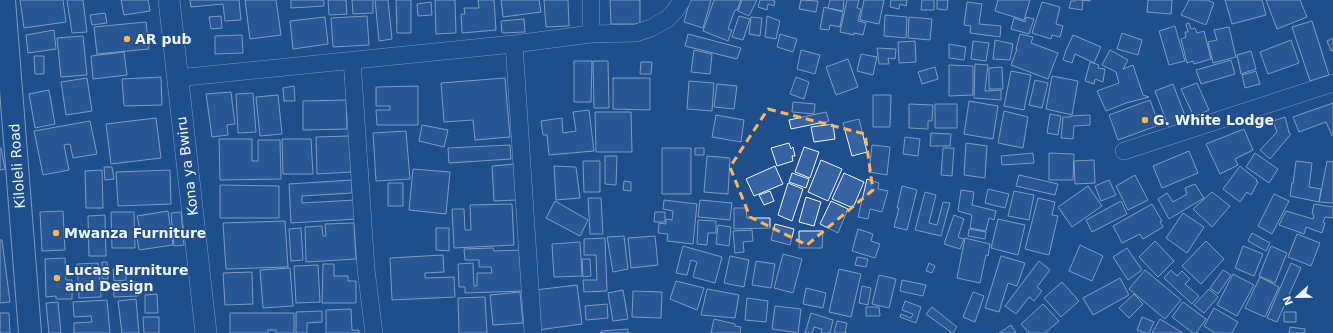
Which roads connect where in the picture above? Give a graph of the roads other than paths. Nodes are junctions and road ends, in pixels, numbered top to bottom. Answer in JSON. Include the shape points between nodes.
{"nodes":[{"id":1,"x":4,"y":0,"type":"edge"},
{"id":2,"x":169,"y":0,"type":"edge"},
{"id":3,"x":592,"y":0,"type":"edge"},
{"id":4,"x":682,"y":0,"type":"edge"},
{"id":5,"x":591,"y":34,"type":"junction"},
{"id":6,"x":514,"y":44,"type":"junction"},
{"id":7,"x":352,"y":60,"type":"junction"},
{"id":8,"x":177,"y":78,"type":"junction"},
{"id":9,"x":1333,"y":83,"type":"edge"},
{"id":10,"x":1124,"y":151,"type":"dead end"},
{"id":11,"x":30,"y":333,"type":"edge"},
{"id":12,"x":206,"y":333,"type":"edge"},
{"id":13,"x":374,"y":333,"type":"edge"},
{"id":14,"x":533,"y":333,"type":"edge"}],
"edges":[{"from":1,"to":11,"type":"main road","name":"Kiloleli Road"},
{"from":2,"to":8,"type":"street","name":"Kona ya Bwiru"},
{"from":3,"to":5,"type":"street"},
{"from":4,"to":5,"type":"street","via":[[667,19],[651,28],[636,33]]},
{"from":5,"to":6,"type":"street"},
{"from":6,"to":7,"type":"street"},
{"from":6,"to":14,"type":"street"},
{"from":7,"to":8,"type":"street"},
{"from":7,"to":13,"type":"street","via":[[366,269]]},
{"from":8,"to":12,"type":"street","name":"Kona ya Bwiru"},
{"from":9,"to":10,"type":"street"}]}
